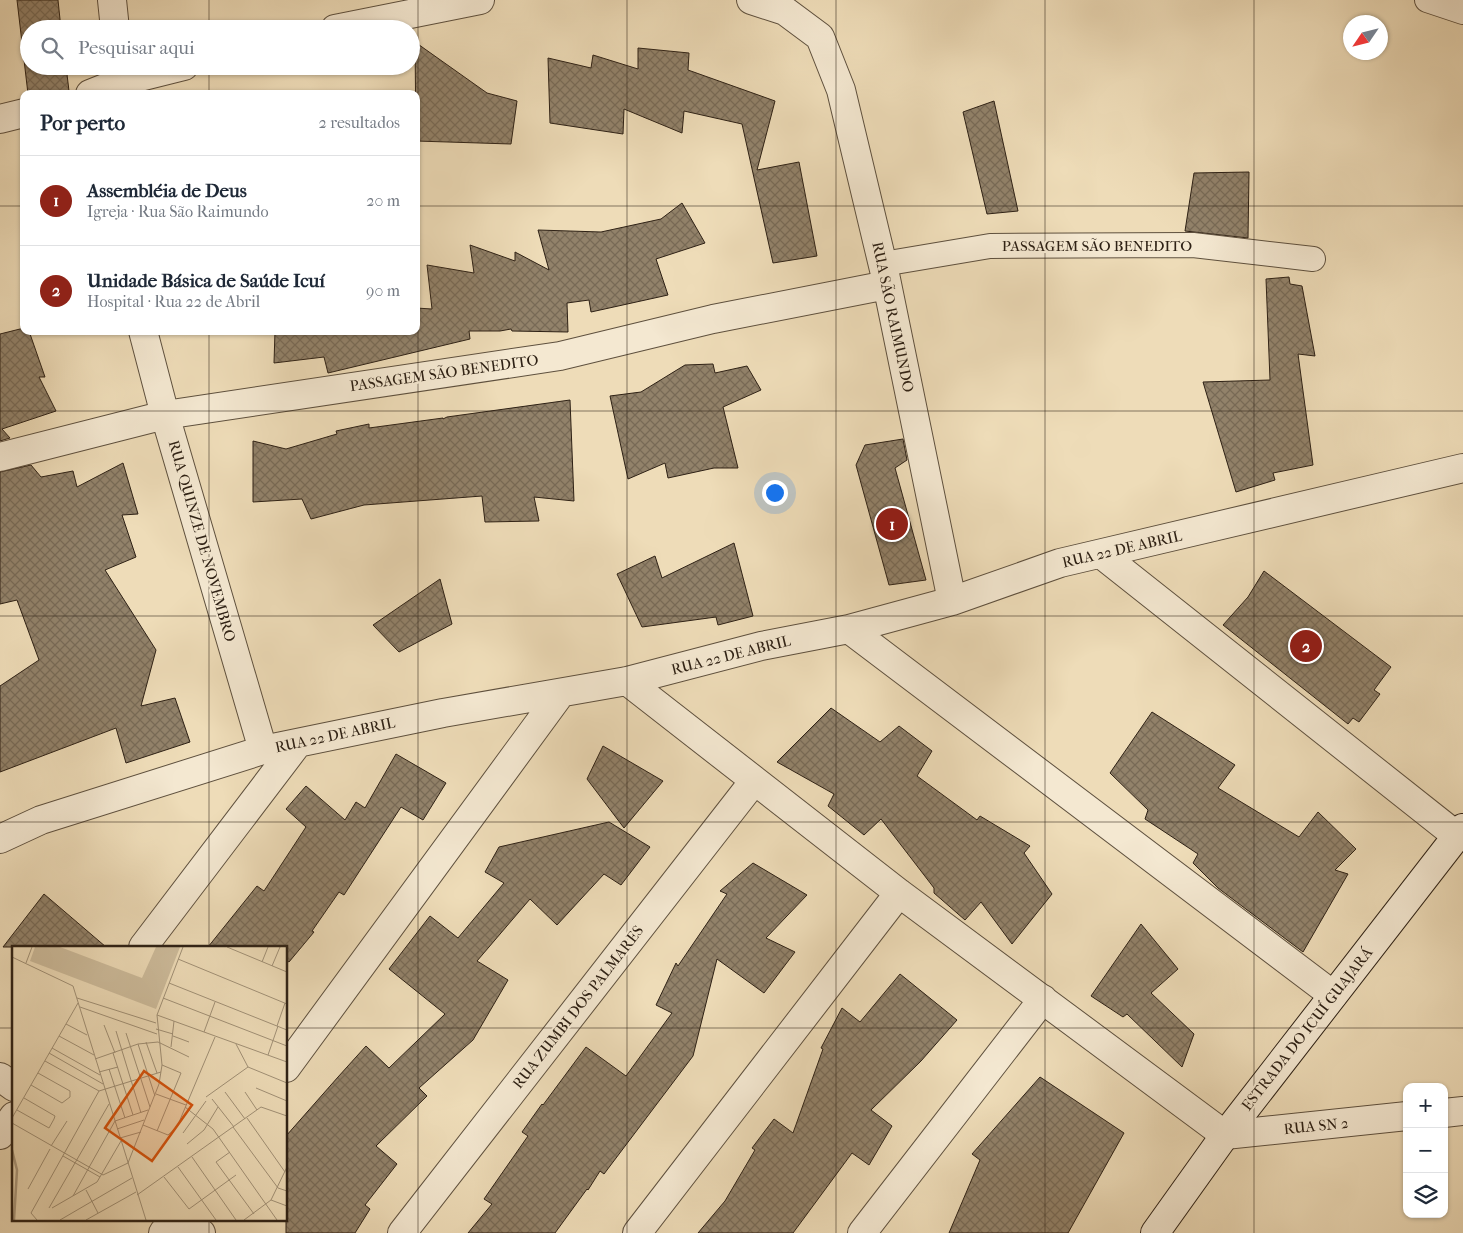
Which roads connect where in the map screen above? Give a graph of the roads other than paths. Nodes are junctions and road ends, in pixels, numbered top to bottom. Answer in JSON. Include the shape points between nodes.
{"nodes":[{"id":1,"x":112,"y":0,"type":"edge"},
{"id":2,"x":480,"y":0,"type":"edge"},
{"id":3,"x":751,"y":0,"type":"edge"},
{"id":4,"x":1427,"y":0,"type":"edge"},
{"id":5,"x":1463,"y":12,"type":"edge"},
{"id":6,"x":114,"y":20,"type":"edge"},
{"id":7,"x":381,"y":20,"type":"edge"},
{"id":8,"x":118,"y":75,"type":"edge"},
{"id":9,"x":96,"y":90,"type":"edge"},
{"id":10,"x":20,"y":114,"type":"edge"},
{"id":11,"x":0,"y":119,"type":"edge"},
{"id":12,"x":1313,"y":259,"type":"dead end"},
{"id":13,"x":885,"y":275,"type":"junction"},
{"id":14,"x":144,"y":335,"type":"edge"},
{"id":15,"x":165,"y":415,"type":"junction"},
{"id":16,"x":0,"y":457,"type":"edge"},
{"id":17,"x":1463,"y":468,"type":"edge"},
{"id":18,"x":1100,"y":554,"type":"junction"},
{"id":19,"x":952,"y":600,"type":"junction"},
{"id":20,"x":849,"y":629,"type":"junction"},
{"id":21,"x":627,"y":681,"type":"junction"},
{"id":22,"x":561,"y":693,"type":"junction"},
{"id":23,"x":298,"y":743,"type":"junction"},
{"id":24,"x":263,"y":750,"type":"junction"},
{"id":25,"x":754,"y":781,"type":"junction"},
{"id":26,"x":1460,"y":832,"type":"edge"},
{"id":27,"x":0,"y":839,"type":"edge"},
{"id":28,"x":899,"y":893,"type":"junction"},
{"id":29,"x":144,"y":946,"type":"edge"},
{"id":30,"x":1333,"y":995,"type":"junction"},
{"id":31,"x":1042,"y":999,"type":"junction"},
{"id":32,"x":288,"y":1065,"type":"edge"},
{"id":33,"x":0,"y":1077,"type":"edge"},
{"id":34,"x":12,"y":1086,"type":"edge"},
{"id":35,"x":1463,"y":1111,"type":"edge"},
{"id":36,"x":1448,"y":1112,"type":"edge"},
{"id":37,"x":1403,"y":1116,"type":"edge"},
{"id":38,"x":12,"y":1119,"type":"edge"},
{"id":39,"x":0,"y":1134,"type":"edge"},
{"id":40,"x":1225,"y":1135,"type":"junction"},
{"id":41,"x":173,"y":1220,"type":"edge"},
{"id":42,"x":185,"y":1220,"type":"edge"},
{"id":43,"x":163,"y":1233,"type":"edge"},
{"id":44,"x":201,"y":1233,"type":"edge"},
{"id":45,"x":402,"y":1233,"type":"edge"},
{"id":46,"x":637,"y":1233,"type":"edge"},
{"id":47,"x":862,"y":1233,"type":"edge"},
{"id":48,"x":1155,"y":1233,"type":"edge"}],
"edges":[{"from":1,"to":6,"type":"street"},
{"from":2,"to":7,"type":"street"},
{"from":3,"to":13,"type":"street","name":"RUA SÃO RAIMUNDO","via":[[785,11],[820,38],[841,90]]},
{"from":4,"to":5,"type":"lane"},
{"from":8,"to":9,"type":"street"},
{"from":10,"to":11,"type":"street"},
{"from":12,"to":13,"type":"lane","name":"PASSAGEM SÃO BENEDITO","via":[[1193,245],[990,246]]},
{"from":13,"to":15,"type":"street","name":"PASSAGEM SÃO BENEDITO","via":[[560,356]]},
{"from":13,"to":19,"type":"street","name":"RUA SÃO RAIMUNDO"},
{"from":14,"to":15,"type":"street","name":"RUA QUINZE DE NOVEMBRO"},
{"from":15,"to":16,"type":"street","name":"PASSAGEM SÃO BENEDITO"},
{"from":15,"to":24,"type":"street","name":"RUA QUINZE DE NOVEMBRO"},
{"from":17,"to":18,"type":"street","name":"RUA 22 DE ABRIL"},
{"from":18,"to":19,"type":"street","name":"RUA 22 DE ABRIL","via":[[1060,563]]},
{"from":18,"to":26,"type":"street"},
{"from":19,"to":20,"type":"street","name":"RUA 22 DE ABRIL"},
{"from":20,"to":21,"type":"street","name":"RUA 22 DE ABRIL","via":[[761,646]]},
{"from":20,"to":30,"type":"street"},
{"from":21,"to":22,"type":"street","name":"RUA 22 DE ABRIL"},
{"from":21,"to":25,"type":"street"},
{"from":22,"to":23,"type":"street","name":"RUA 22 DE ABRIL"},
{"from":22,"to":32,"type":"street"},
{"from":23,"to":24,"type":"street","name":"RUA 22 DE ABRIL"},
{"from":23,"to":29,"type":"street"},
{"from":24,"to":27,"type":"street","name":"RUA 22 DE ABRIL","via":[[41,820]]},
{"from":25,"to":28,"type":"street"},
{"from":25,"to":45,"type":"street","name":"RUA ZUMBI DOS PALMARES"},
{"from":26,"to":30,"type":"street","name":"ESTRADA DO ICUÍ GUAJARÁ"},
{"from":28,"to":31,"type":"street"},
{"from":28,"to":46,"type":"street"},
{"from":30,"to":40,"type":"street","name":"ESTRADA DO ICUÍ GUAJARÁ"},
{"from":31,"to":40,"type":"street"},
{"from":31,"to":47,"type":"street"},
{"from":33,"to":34,"type":"street"},
{"from":35,"to":36,"type":"street"},
{"from":37,"to":40,"type":"street","name":"RUA SN 2"},
{"from":38,"to":39,"type":"street"},
{"from":40,"to":48,"type":"street","name":"ESTRADA DO ICUÍ GUAJARÁ"},
{"from":41,"to":43,"type":"street"},
{"from":42,"to":44,"type":"street"}]}
